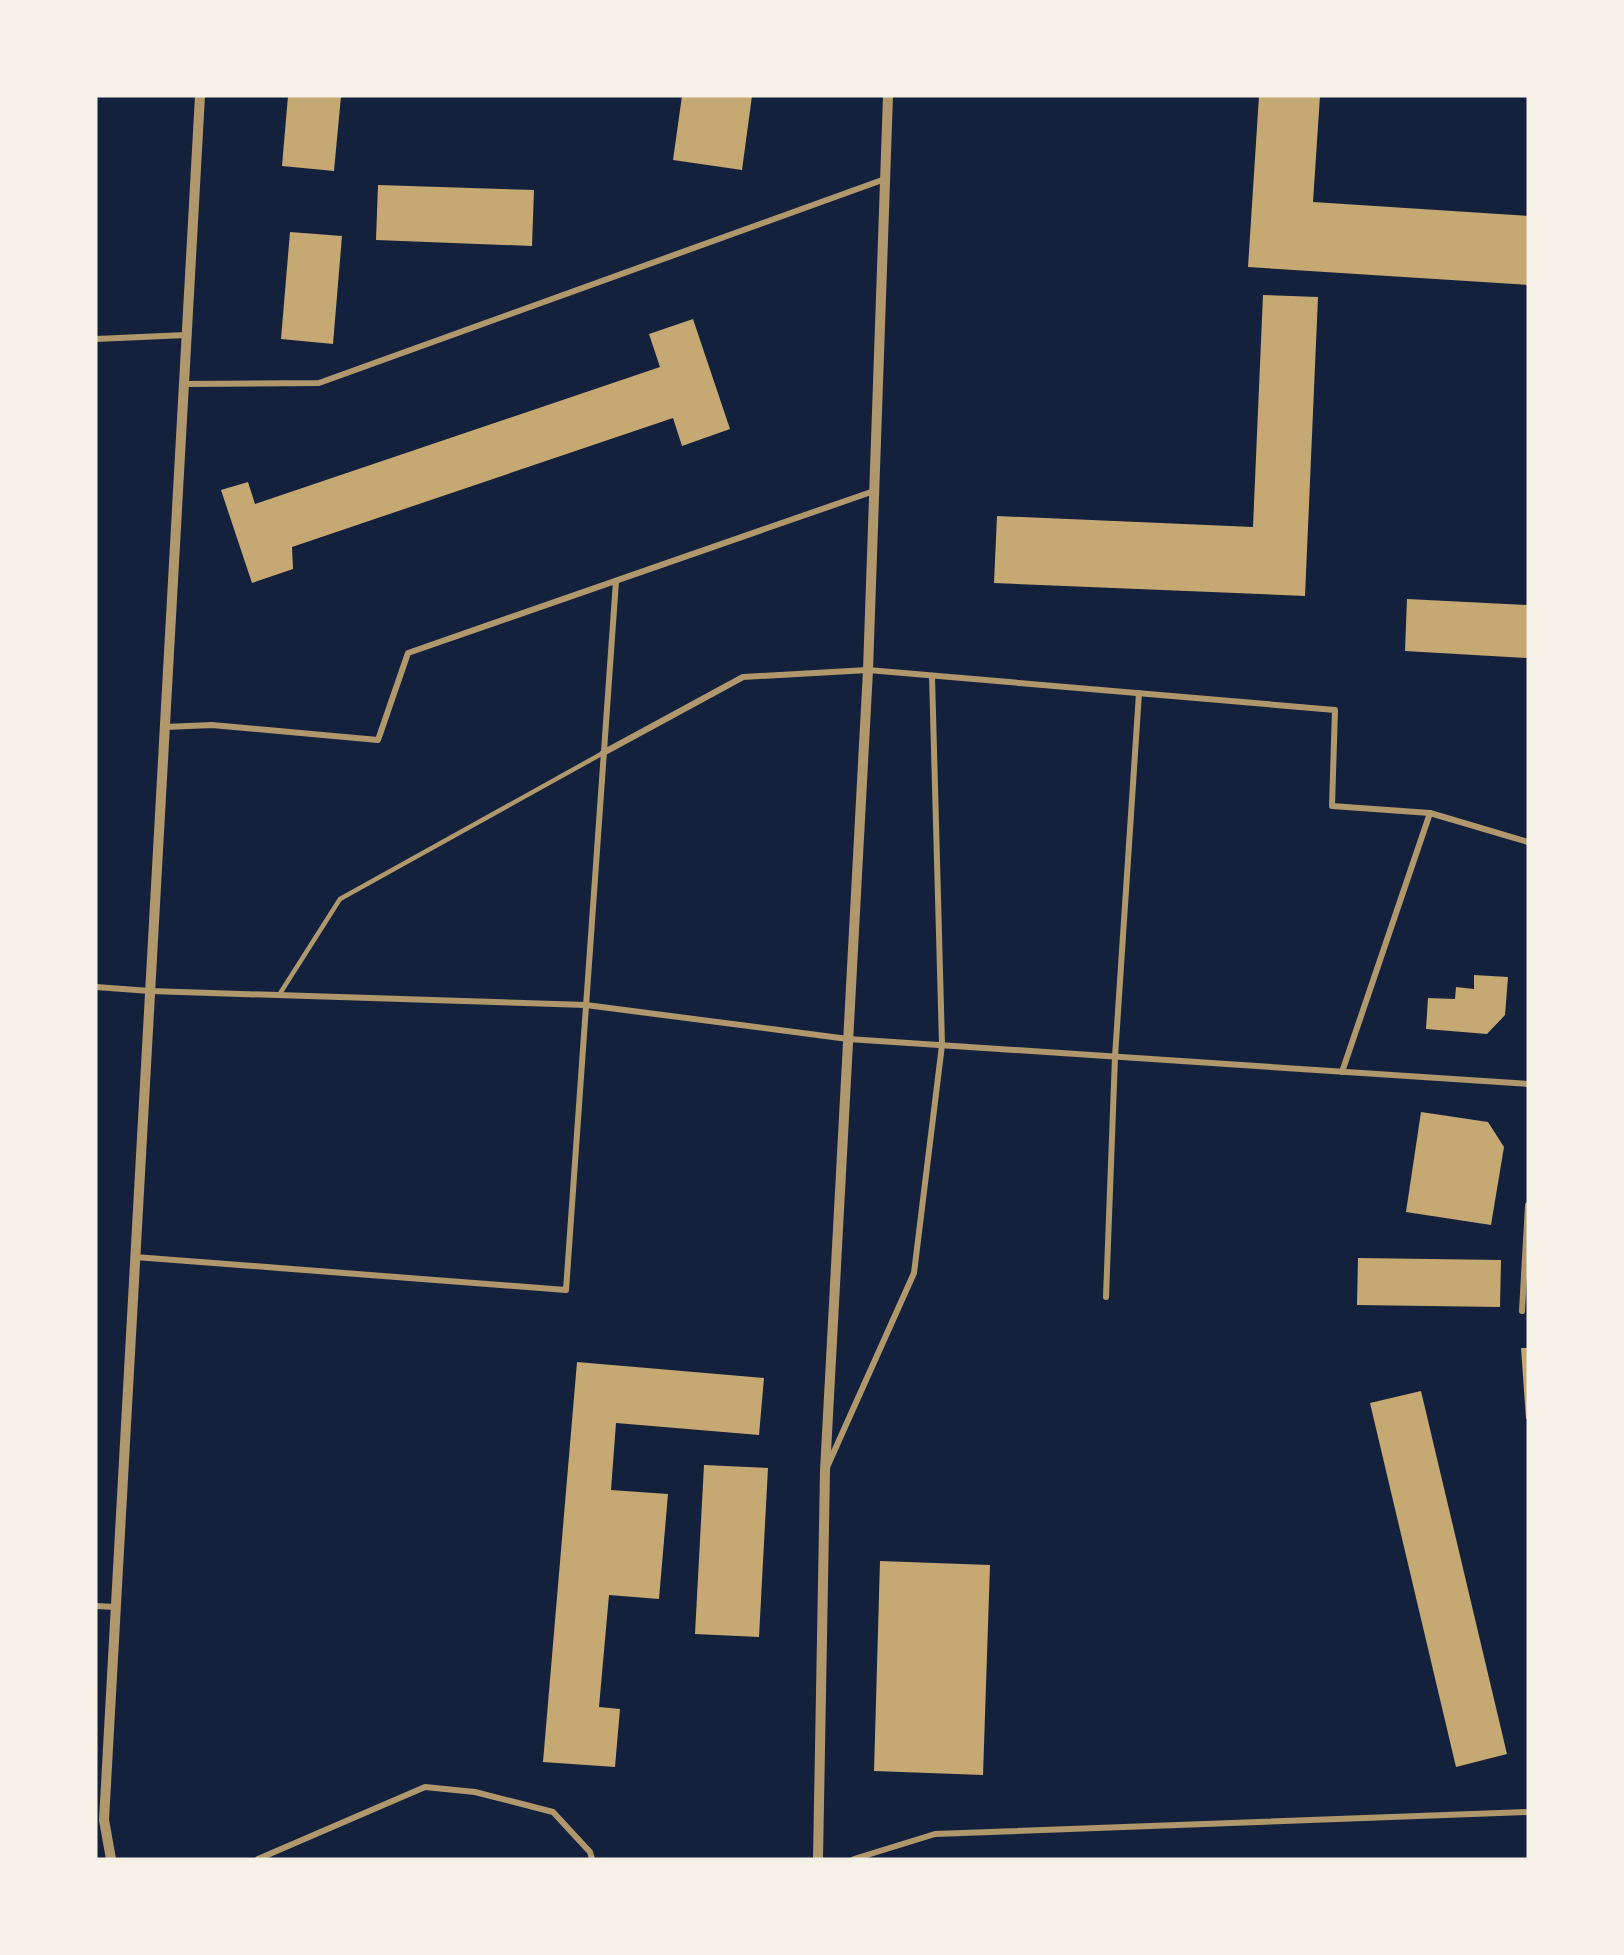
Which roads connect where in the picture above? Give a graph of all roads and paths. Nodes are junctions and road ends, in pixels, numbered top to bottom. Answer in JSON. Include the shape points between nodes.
{"nodes":[{"id":1,"x":200,"y":96,"type":"edge"},
{"id":2,"x":888,"y":96,"type":"edge"},
{"id":3,"x":886,"y":179,"type":"junction"},
{"id":4,"x":186,"y":335,"type":"junction"},
{"id":5,"x":96,"y":339,"type":"edge"},
{"id":6,"x":183,"y":384,"type":"junction"},
{"id":7,"x":874,"y":491,"type":"junction"},
{"id":8,"x":616,"y":581,"type":"junction"},
{"id":9,"x":868,"y":670,"type":"junction"},
{"id":10,"x":932,"y":676,"type":"junction"},
{"id":11,"x":1139,"y":693,"type":"junction"},
{"id":12,"x":165,"y":727,"type":"junction"},
{"id":13,"x":603,"y":753,"type":"junction"},
{"id":14,"x":1430,"y":813,"type":"junction"},
{"id":15,"x":1528,"y":842,"type":"edge"},
{"id":16,"x":96,"y":987,"type":"edge"},
{"id":17,"x":150,"y":991,"type":"junction"},
{"id":18,"x":279,"y":995,"type":"junction"},
{"id":19,"x":586,"y":1005,"type":"junction"},
{"id":20,"x":848,"y":1039,"type":"junction"},
{"id":21,"x":942,"y":1045,"type":"junction"},
{"id":22,"x":1115,"y":1057,"type":"junction"},
{"id":23,"x":1342,"y":1072,"type":"junction"},
{"id":24,"x":1528,"y":1084,"type":"edge"},
{"id":25,"x":1528,"y":1205,"type":"edge"},
{"id":26,"x":135,"y":1257,"type":"junction"},
{"id":27,"x":1106,"y":1297,"type":"dead end"},
{"id":28,"x":1522,"y":1311,"type":"dead end"},
{"id":29,"x":825,"y":1471,"type":"junction"},
{"id":30,"x":96,"y":1606,"type":"edge"},
{"id":31,"x":116,"y":1607,"type":"junction"},
{"id":32,"x":1528,"y":1812,"type":"edge"},
{"id":33,"x":111,"y":1859,"type":"edge"},
{"id":34,"x":258,"y":1859,"type":"edge"},
{"id":35,"x":592,"y":1859,"type":"edge"},
{"id":36,"x":818,"y":1859,"type":"edge"},
{"id":37,"x":854,"y":1859,"type":"edge"}],
"edges":[{"from":1,"to":4,"type":"street"},
{"from":2,"to":3,"type":"street"},
{"from":3,"to":6,"type":"street","via":[[320,383]]},
{"from":3,"to":7,"type":"street"},
{"from":4,"to":5,"type":"street"},
{"from":4,"to":6,"type":"street"},
{"from":6,"to":12,"type":"street"},
{"from":7,"to":8,"type":"street"},
{"from":7,"to":9,"type":"street"},
{"from":8,"to":12,"type":"street","via":[[408,653],[378,740],[212,725]]},
{"from":8,"to":13,"type":"street"},
{"from":9,"to":10,"type":"street"},
{"from":9,"to":13,"type":"street","via":[[743,677]]},
{"from":9,"to":20,"type":"street"},
{"from":10,"to":11,"type":"street"},
{"from":10,"to":21,"type":"street"},
{"from":11,"to":14,"type":"street","via":[[1335,710],[1332,806]]},
{"from":11,"to":22,"type":"street"},
{"from":12,"to":17,"type":"street"},
{"from":13,"to":18,"type":"lane","via":[[340,899]]},
{"from":13,"to":19,"type":"street"},
{"from":14,"to":15,"type":"street"},
{"from":14,"to":23,"type":"street"},
{"from":16,"to":17,"type":"street"},
{"from":17,"to":18,"type":"street"},
{"from":17,"to":26,"type":"street"},
{"from":18,"to":19,"type":"street"},
{"from":19,"to":20,"type":"street"},
{"from":19,"to":26,"type":"street","via":[[566,1290]]},
{"from":20,"to":21,"type":"street"},
{"from":20,"to":29,"type":"street"},
{"from":21,"to":22,"type":"street"},
{"from":21,"to":29,"type":"street","via":[[914,1272]]},
{"from":22,"to":23,"type":"street"},
{"from":22,"to":27,"type":"street"},
{"from":23,"to":24,"type":"street"},
{"from":25,"to":28,"type":"street"},
{"from":26,"to":31,"type":"street"},
{"from":29,"to":36,"type":"street"},
{"from":30,"to":31,"type":"street"},
{"from":31,"to":33,"type":"street","via":[[104,1820]]},
{"from":32,"to":37,"type":"street","via":[[935,1834]]},
{"from":34,"to":35,"type":"street","via":[[425,1787],[475,1792],[553,1812]]}]}
